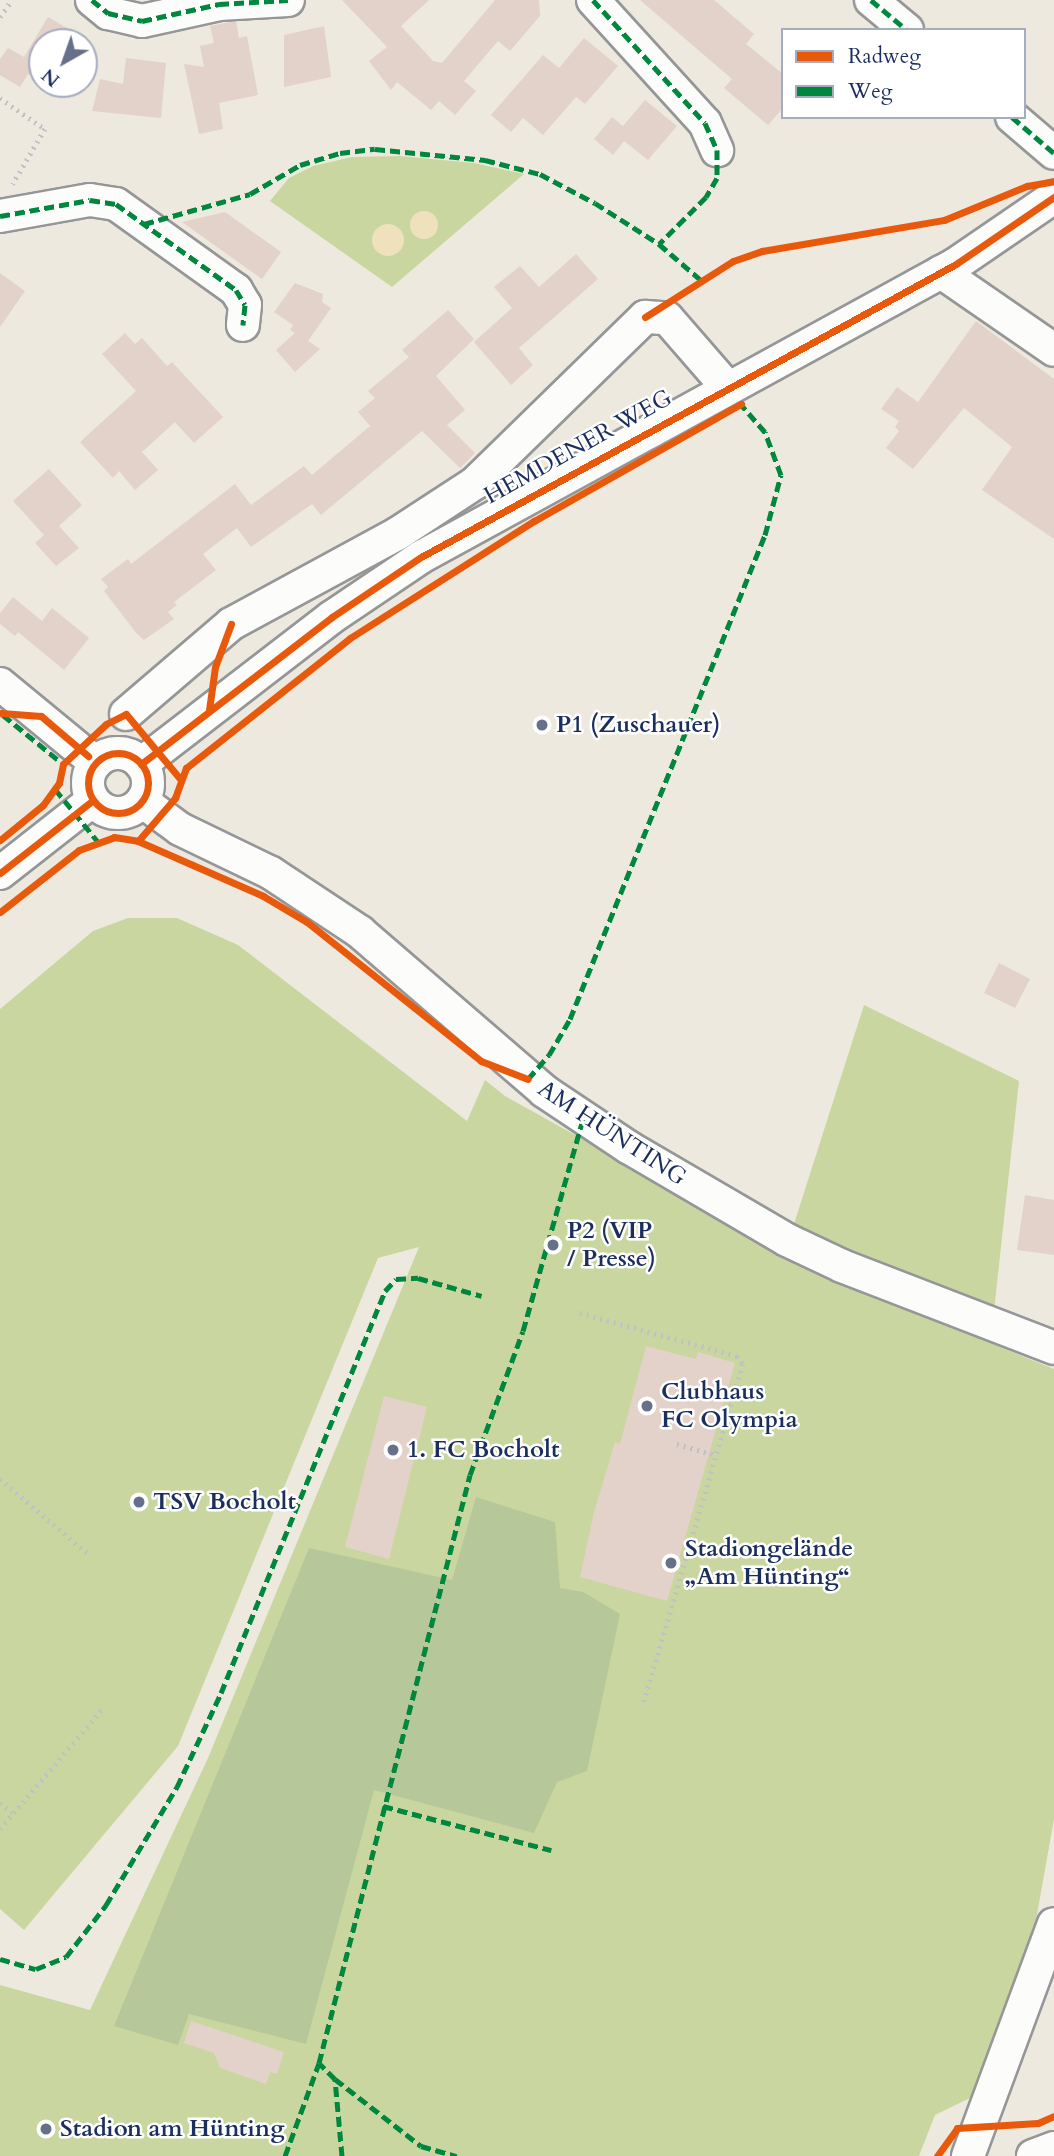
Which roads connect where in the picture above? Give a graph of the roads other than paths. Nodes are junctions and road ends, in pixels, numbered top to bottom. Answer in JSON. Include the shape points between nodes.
{"nodes":[{"id":1,"x":92,"y":0,"type":"edge"},
{"id":2,"x":288,"y":0,"type":"edge"},
{"id":3,"x":593,"y":0,"type":"edge"},
{"id":4,"x":872,"y":0,"type":"edge"},
{"id":5,"x":905,"y":28,"type":"edge"},
{"id":6,"x":1014,"y":119,"type":"edge"},
{"id":7,"x":717,"y":150,"type":"dead end"},
{"id":8,"x":1054,"y":153,"type":"edge"},
{"id":9,"x":1054,"y":197,"type":"edge"},
{"id":10,"x":3,"y":205,"type":"edge"},
{"id":11,"x":941,"y":272,"type":"junction"},
{"id":12,"x":243,"y":325,"type":"dead end"},
{"id":13,"x":1054,"y":350,"type":"edge"},
{"id":14,"x":727,"y":387,"type":"junction"},
{"id":15,"x":0,"y":684,"type":"edge"},
{"id":16,"x":126,"y":714,"type":"dead end"},
{"id":17,"x":96,"y":763,"type":"junction"},
{"id":18,"x":141,"y":764,"type":"junction"},
{"id":19,"x":93,"y":800,"type":"junction"},
{"id":20,"x":142,"y":802,"type":"junction"},
{"id":21,"x":0,"y":873,"type":"edge"},
{"id":22,"x":1054,"y":1348,"type":"edge"},
{"id":23,"x":1054,"y":1924,"type":"edge"},
{"id":24,"x":1054,"y":2148,"type":"edge"},
{"id":25,"x":968,"y":2156,"type":"edge"},
{"id":26,"x":1033,"y":2156,"type":"edge"}],
"edges":[{"from":1,"to":2,"type":"street","via":[[108,13],[142,21],[219,4]]},
{"from":3,"to":7,"type":"street","via":[[705,122]]},
{"from":4,"to":5,"type":"street"},
{"from":6,"to":8,"type":"street"},
{"from":9,"to":11,"type":"street","name":"HEMDENER WEG","via":[[1011,230]]},
{"from":10,"to":12,"type":"street","via":[[90,200],[116,204],[236,290],[245,305]]},
{"from":11,"to":13,"type":"street"},
{"from":11,"to":14,"type":"street","name":"HEMDENER WEG"},
{"from":14,"to":16,"type":"street","name":"HEMDENER WEG","via":[[667,318],[645,317],[475,484],[397,534],[231,624]]},
{"from":14,"to":18,"type":"street","name":"HEMDENER WEG","via":[[421,557],[332,617]]},
{"from":15,"to":17,"type":"street"},
{"from":17,"to":18,"type":"street","via":[[119,753]]},
{"from":17,"to":19,"type":"street","via":[[89,777]]},
{"from":18,"to":20,"type":"street","via":[[148,779]]},
{"from":19,"to":20,"type":"street","via":[[101,808],[123,813]]},
{"from":19,"to":21,"type":"street"},
{"from":20,"to":22,"type":"street","name":"AM HÜNTING","via":[[189,834],[271,873],[360,932],[544,1091],[628,1147],[831,1261]]},
{"from":23,"to":25,"type":"street"},
{"from":24,"to":26,"type":"street"}]}
